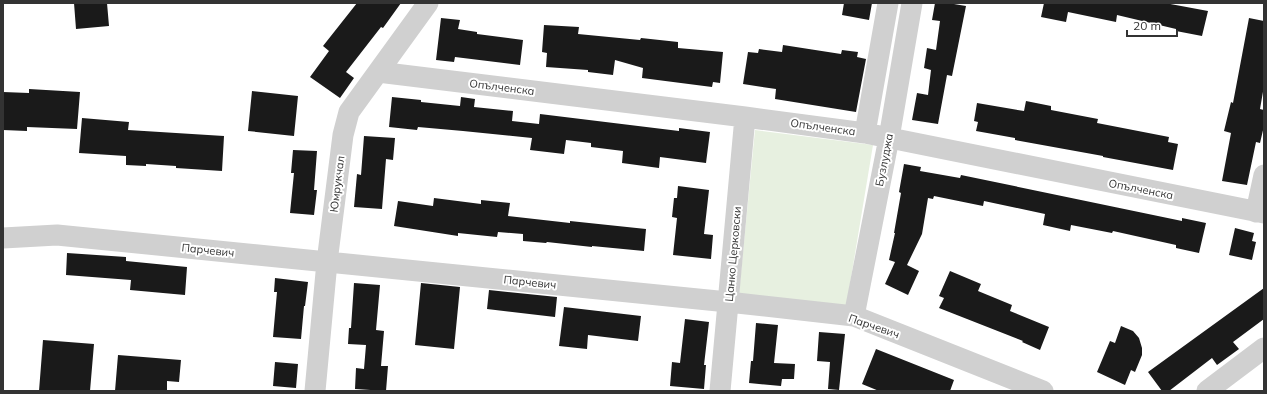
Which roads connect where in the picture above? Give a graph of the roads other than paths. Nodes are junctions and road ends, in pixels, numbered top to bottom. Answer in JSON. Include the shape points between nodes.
{"nodes":[{"id":1,"x":428,"y":3,"type":"edge"},
{"id":2,"x":888,"y":3,"type":"edge"},
{"id":3,"x":912,"y":3,"type":"edge"},
{"id":4,"x":378,"y":72,"type":"junction"},
{"id":5,"x":745,"y":117,"type":"junction"},
{"id":6,"x":866,"y":133,"type":"junction"},
{"id":7,"x":889,"y":138,"type":"junction"},
{"id":8,"x":1264,"y":175,"type":"edge"},
{"id":9,"x":1260,"y":212,"type":"edge"},
{"id":10,"x":3,"y":238,"type":"edge"},
{"id":11,"x":327,"y":262,"type":"junction"},
{"id":12,"x":728,"y":302,"type":"junction"},
{"id":13,"x":854,"y":316,"type":"junction"},
{"id":14,"x":1264,"y":348,"type":"edge"},
{"id":15,"x":315,"y":391,"type":"edge"},
{"id":16,"x":720,"y":391,"type":"edge"},
{"id":17,"x":1043,"y":391,"type":"edge"},
{"id":18,"x":1206,"y":391,"type":"edge"}],
"edges":[{"from":1,"to":4,"type":"street","name":"Юмрукчал"},
{"from":2,"to":6,"type":"street"},
{"from":3,"to":7,"type":"street","name":"Бузлуджа"},
{"from":4,"to":5,"type":"street","name":"Опълченска"},
{"from":4,"to":11,"type":"street","name":"Юмрукчал","via":[[349,112],[343,135]]},
{"from":5,"to":6,"type":"street","name":"Опълченска"},
{"from":5,"to":12,"type":"street","name":"Цанко Церковски"},
{"from":6,"to":7,"type":"street","name":"Опълченска"},
{"from":7,"to":9,"type":"street","name":"Опълченска"},
{"from":7,"to":13,"type":"street","name":"Бузлуджа"},
{"from":8,"to":9,"type":"street"},
{"from":10,"to":11,"type":"street","name":"Парчевич","via":[[57,235]]},
{"from":11,"to":12,"type":"street","name":"Парчевич"},
{"from":11,"to":15,"type":"street","name":"Юмрукчал"},
{"from":12,"to":13,"type":"street","name":"Парчевич"},
{"from":12,"to":16,"type":"street","name":"Цанко Церковски"},
{"from":13,"to":17,"type":"street","name":"Парчевич"},
{"from":14,"to":18,"type":"street"}]}
